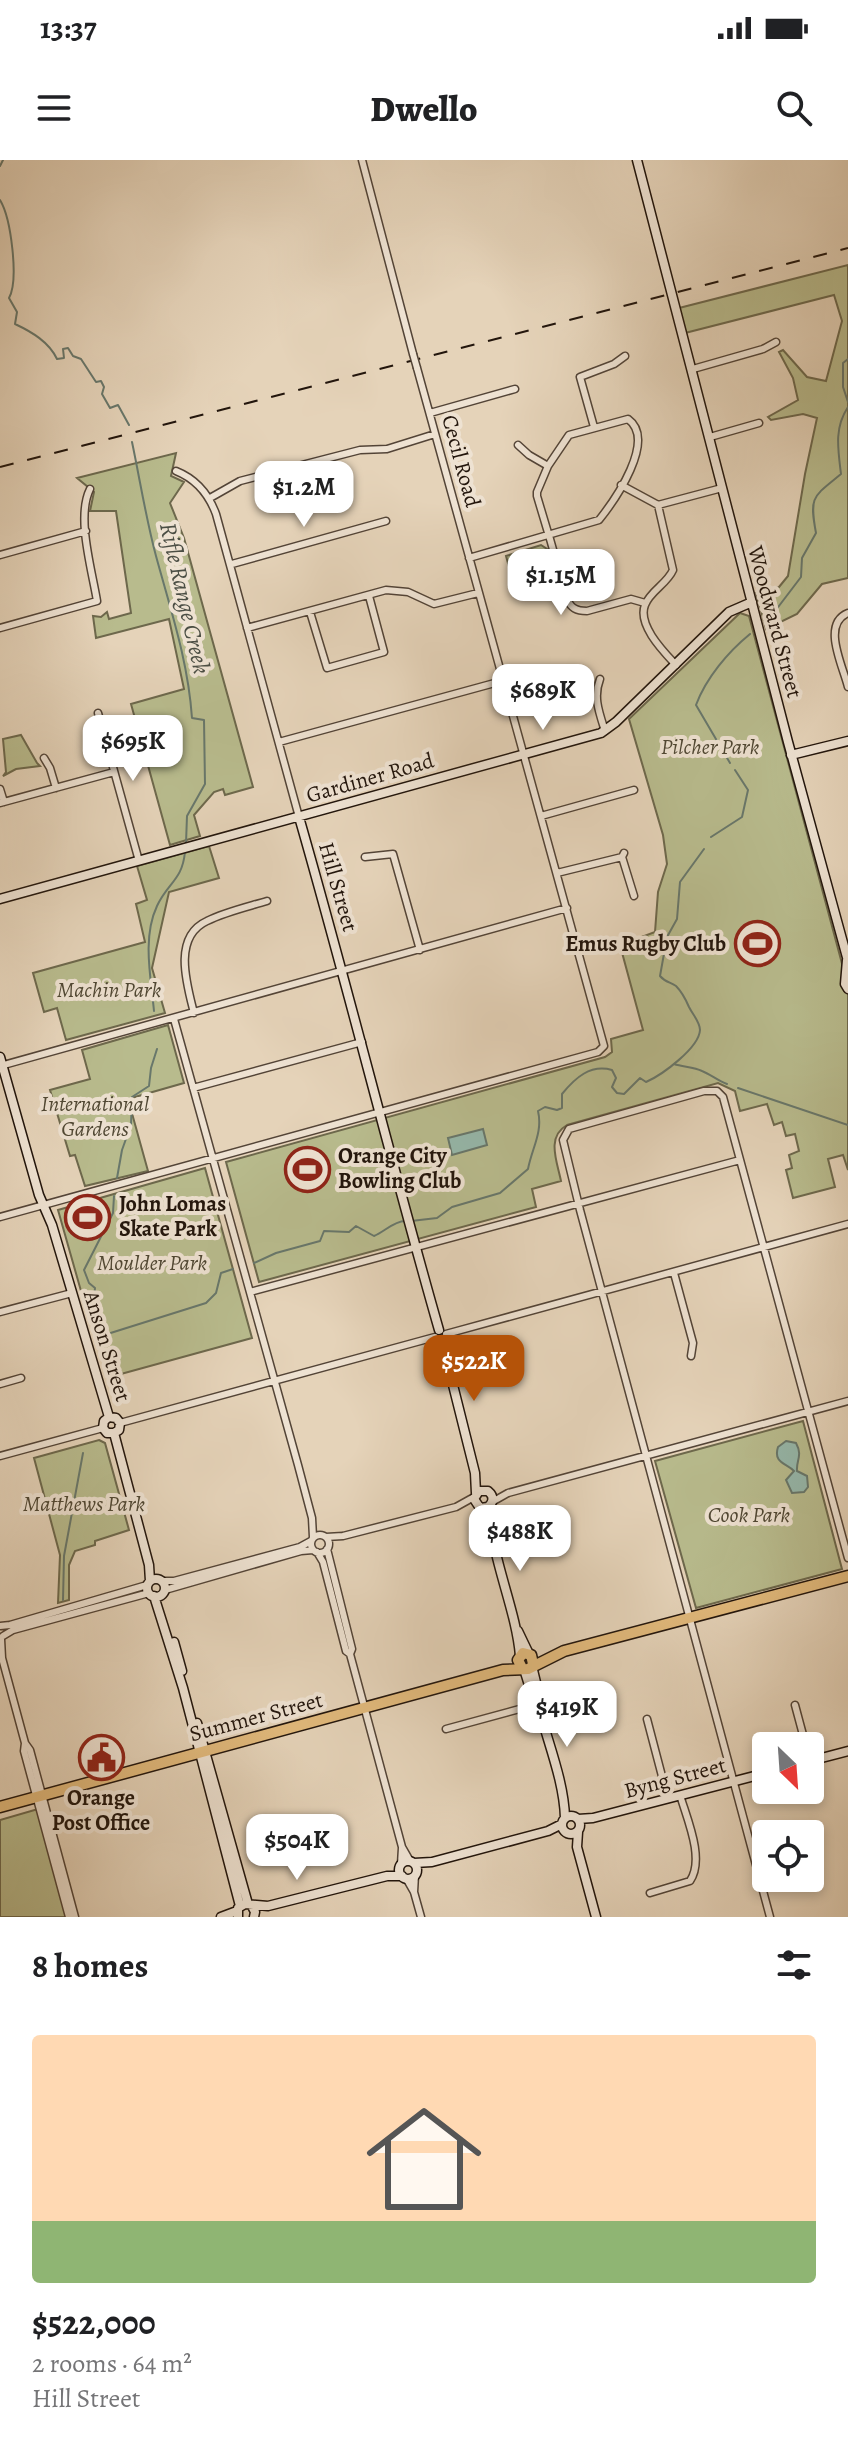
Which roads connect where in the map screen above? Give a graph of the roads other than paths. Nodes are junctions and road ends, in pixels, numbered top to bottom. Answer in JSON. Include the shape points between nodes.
{"nodes":[{"id":1,"x":362,"y":160,"type":"edge"},
{"id":2,"x":637,"y":160,"type":"edge"},
{"id":3,"x":776,"y":342,"type":"dead end"},
{"id":4,"x":625,"y":356,"type":"dead end"},
{"id":5,"x":693,"y":369,"type":"junction"},
{"id":6,"x":515,"y":389,"type":"dead end"},
{"id":7,"x":430,"y":413,"type":"junction"},
{"id":8,"x":759,"y":423,"type":"dead end"},
{"id":9,"x":594,"y":427,"type":"junction"},
{"id":10,"x":435,"y":434,"type":"junction"},
{"id":11,"x":710,"y":437,"type":"junction"},
{"id":12,"x":518,"y":445,"type":"dead end"},
{"id":13,"x":548,"y":466,"type":"junction"},
{"id":14,"x":176,"y":471,"type":"dead end"},
{"id":15,"x":621,"y":485,"type":"junction"},
{"id":16,"x":722,"y":488,"type":"junction"},
{"id":17,"x":90,"y":489,"type":"dead end"},
{"id":18,"x":210,"y":498,"type":"junction"},
{"id":19,"x":658,"y":505,"type":"junction"},
{"id":20,"x":386,"y":521,"type":"dead end"},
{"id":21,"x":86,"y":531,"type":"junction"},
{"id":22,"x":549,"y":536,"type":"junction"},
{"id":23,"x":0,"y":555,"type":"edge"},
{"id":24,"x":469,"y":558,"type":"junction"},
{"id":25,"x":232,"y":564,"type":"junction"},
{"id":26,"x":478,"y":593,"type":"junction"},
{"id":27,"x":369,"y":596,"type":"junction"},
{"id":28,"x":752,"y":602,"type":"junction"},
{"id":29,"x":645,"y":603,"type":"junction"},
{"id":30,"x":575,"y":609,"type":"junction"},
{"id":31,"x":310,"y":612,"type":"junction"},
{"id":32,"x":848,"y":613,"type":"edge"},
{"id":33,"x":569,"y":620,"type":"dead end"},
{"id":34,"x":0,"y":628,"type":"edge"},
{"id":35,"x":247,"y":628,"type":"junction"},
{"id":36,"x":676,"y":665,"type":"junction"},
{"id":37,"x":600,"y":679,"type":"dead end"},
{"id":38,"x":502,"y":681,"type":"junction"},
{"id":39,"x":848,"y":687,"type":"edge"},
{"id":40,"x":98,"y":713,"type":"dead end"},
{"id":41,"x":605,"y":731,"type":"junction"},
{"id":42,"x":848,"y":741,"type":"edge"},
{"id":43,"x":279,"y":742,"type":"junction"},
{"id":44,"x":524,"y":754,"type":"junction"},
{"id":45,"x":791,"y":755,"type":"junction"},
{"id":46,"x":44,"y":758,"type":"dead end"},
{"id":47,"x":114,"y":772,"type":"junction"},
{"id":48,"x":56,"y":788,"type":"junction"},
{"id":49,"x":0,"y":789,"type":"edge"},
{"id":50,"x":634,"y":790,"type":"dead end"},
{"id":51,"x":2,"y":803,"type":"edge"},
{"id":52,"x":541,"y":816,"type":"junction"},
{"id":53,"x":299,"y":817,"type":"junction"},
{"id":54,"x":365,"y":857,"type":"dead end"},
{"id":55,"x":139,"y":861,"type":"junction"},
{"id":56,"x":557,"y":873,"type":"junction"},
{"id":57,"x":634,"y":896,"type":"dead end"},
{"id":58,"x":0,"y":899,"type":"edge"},
{"id":59,"x":267,"y":901,"type":"dead end"},
{"id":60,"x":567,"y":908,"type":"junction"},
{"id":61,"x":420,"y":950,"type":"junction"},
{"id":62,"x":848,"y":960,"type":"edge"},
{"id":63,"x":344,"y":971,"type":"junction"},
{"id":64,"x":848,"y":976,"type":"edge"},
{"id":65,"x":848,"y":989,"type":"edge"},
{"id":66,"x":194,"y":1013,"type":"junction"},
{"id":67,"x":174,"y":1019,"type":"junction"},
{"id":68,"x":362,"y":1042,"type":"junction"},
{"id":69,"x":1,"y":1063,"type":"edge"},
{"id":70,"x":193,"y":1088,"type":"junction"},
{"id":71,"x":381,"y":1112,"type":"junction"},
{"id":72,"x":214,"y":1158,"type":"junction"},
{"id":73,"x":740,"y":1160,"type":"junction"},
{"id":74,"x":55,"y":1202,"type":"junction"},
{"id":75,"x":578,"y":1204,"type":"junction"},
{"id":76,"x":45,"y":1205,"type":"junction"},
{"id":77,"x":0,"y":1217,"type":"edge"},
{"id":78,"x":50,"y":1218,"type":"junction"},
{"id":79,"x":848,"y":1224,"type":"edge"},
{"id":80,"x":415,"y":1247,"type":"junction"},
{"id":81,"x":764,"y":1247,"type":"junction"},
{"id":82,"x":674,"y":1273,"type":"junction"},
{"id":83,"x":250,"y":1292,"type":"junction"},
{"id":84,"x":603,"y":1292,"type":"junction"},
{"id":85,"x":72,"y":1293,"type":"junction"},
{"id":86,"x":0,"y":1312,"type":"edge"},
{"id":87,"x":440,"y":1336,"type":"junction"},
{"id":88,"x":691,"y":1356,"type":"dead end"},
{"id":89,"x":21,"y":1378,"type":"dead end"},
{"id":90,"x":275,"y":1381,"type":"junction"},
{"id":91,"x":0,"y":1384,"type":"edge"},
{"id":92,"x":848,"y":1401,"type":"edge"},
{"id":93,"x":807,"y":1412,"type":"junction"},
{"id":94,"x":109,"y":1417,"type":"junction"},
{"id":95,"x":120,"y":1423,"type":"junction"},
{"id":96,"x":103,"y":1428,"type":"junction"},
{"id":97,"x":114,"y":1433,"type":"junction"},
{"id":98,"x":645,"y":1455,"type":"junction"},
{"id":99,"x":0,"y":1456,"type":"edge"},
{"id":100,"x":483,"y":1499,"type":"junction"},
{"id":101,"x":312,"y":1518,"type":"junction"},
{"id":102,"x":324,"y":1536,"type":"junction"},
{"id":103,"x":343,"y":1536,"type":"junction"},
{"id":104,"x":312,"y":1539,"type":"junction"},
{"id":105,"x":327,"y":1548,"type":"junction"},
{"id":106,"x":315,"y":1551,"type":"junction"},
{"id":107,"x":848,"y":1558,"type":"edge"},
{"id":108,"x":848,"y":1576,"type":"edge"},
{"id":109,"x":156,"y":1587,"type":"junction"},
{"id":110,"x":690,"y":1618,"type":"junction"},
{"id":111,"x":0,"y":1626,"type":"edge"},
{"id":112,"x":1,"y":1638,"type":"edge"},
{"id":113,"x":350,"y":1654,"type":"junction"},
{"id":114,"x":1,"y":1657,"type":"edge"},
{"id":115,"x":526,"y":1661,"type":"junction"},
{"id":116,"x":538,"y":1704,"type":"junction"},
{"id":117,"x":364,"y":1705,"type":"junction"},
{"id":118,"x":795,"y":1705,"type":"dead end"},
{"id":119,"x":647,"y":1719,"type":"dead end"},
{"id":120,"x":446,"y":1729,"type":"dead end"},
{"id":121,"x":802,"y":1732,"type":"edge"},
{"id":122,"x":202,"y":1749,"type":"junction"},
{"id":123,"x":848,"y":1751,"type":"edge"},
{"id":124,"x":824,"y":1757,"type":"edge"},
{"id":125,"x":752,"y":1776,"type":"edge"},
{"id":126,"x":733,"y":1781,"type":"junction"},
{"id":127,"x":39,"y":1794,"type":"junction"},
{"id":128,"x":680,"y":1795,"type":"junction"},
{"id":129,"x":668,"y":1799,"type":"junction"},
{"id":130,"x":0,"y":1804,"type":"edge"},
{"id":131,"x":571,"y":1825,"type":"junction"},
{"id":132,"x":408,"y":1870,"type":"junction"},
{"id":133,"x":650,"y":1893,"type":"dead end"},
{"id":134,"x":246,"y":1911,"type":"edge"},
{"id":135,"x":72,"y":1917,"type":"edge"},
{"id":136,"x":221,"y":1917,"type":"edge"},
{"id":137,"x":421,"y":1917,"type":"edge"},
{"id":138,"x":596,"y":1917,"type":"edge"},
{"id":139,"x":770,"y":1917,"type":"edge"}],
"edges":[{"from":1,"to":7,"type":"street","name":"Cecil Road","bridge":true},
{"from":2,"to":5,"type":"street","name":"Woodward Street"},
{"from":3,"to":5,"type":"street"},
{"from":4,"to":9,"type":"street","via":[[580,377]]},
{"from":5,"to":11,"type":"street","name":"Woodward Street"},
{"from":6,"to":7,"type":"street"},
{"from":7,"to":10,"type":"street","name":"Cecil Road"},
{"from":8,"to":11,"type":"street"},
{"from":9,"to":13,"type":"street","via":[[564,439]]},
{"from":9,"to":15,"type":"street","via":[[634,418],[639,450]]},
{"from":10,"to":18,"type":"street","via":[[240,481]]},
{"from":10,"to":24,"type":"street","name":"Cecil Road"},
{"from":11,"to":16,"type":"street","name":"Woodward Street"},
{"from":12,"to":13,"type":"street"},
{"from":13,"to":22,"type":"street","via":[[537,492]]},
{"from":14,"to":18,"type":"street"},
{"from":15,"to":19,"type":"street"},
{"from":15,"to":22,"type":"street","via":[[596,523]]},
{"from":16,"to":19,"type":"street"},
{"from":16,"to":28,"type":"street","name":"Woodward Street"},
{"from":17,"to":21,"type":"street","via":[[84,506]]},
{"from":18,"to":25,"type":"street","name":"Hill Street"},
{"from":19,"to":29,"type":"street","via":[[673,570]]},
{"from":20,"to":25,"type":"street"},
{"from":21,"to":23,"type":"street"},
{"from":21,"to":34,"type":"street","via":[[98,605]]},
{"from":22,"to":24,"type":"street"},
{"from":22,"to":30,"type":"street","via":[[567,599]]},
{"from":24,"to":26,"type":"street","name":"Cecil Road"},
{"from":25,"to":35,"type":"street","name":"Hill Street"},
{"from":26,"to":27,"type":"street","via":[[434,604],[402,591]]},
{"from":26,"to":38,"type":"street","name":"Cecil Road"},
{"from":27,"to":31,"type":"street"},
{"from":27,"to":31,"type":"street","via":[[384,652],[327,668]]},
{"from":28,"to":36,"type":"street","name":"Gardiner Road","via":[[729,612]]},
{"from":28,"to":45,"type":"street","name":"Woodward Street"},
{"from":29,"to":30,"type":"street","via":[[631,599],[587,611]]},
{"from":29,"to":36,"type":"street","via":[[652,640]]},
{"from":30,"to":33,"type":"street"},
{"from":31,"to":35,"type":"street"},
{"from":32,"to":39,"type":"street","via":[[834,629]]},
{"from":35,"to":43,"type":"street","name":"Hill Street"},
{"from":36,"to":41,"type":"street","name":"Gardiner Road"},
{"from":37,"to":41,"type":"street","via":[[596,702]]},
{"from":38,"to":43,"type":"street"},
{"from":38,"to":44,"type":"street","name":"Cecil Road"},
{"from":40,"to":47,"type":"street"},
{"from":41,"to":44,"type":"street","name":"Gardiner Road"},
{"from":42,"to":45,"type":"street"},
{"from":43,"to":53,"type":"street","name":"Hill Street"},
{"from":44,"to":52,"type":"street","name":"Cecil Road"},
{"from":44,"to":53,"type":"street","name":"Gardiner Road"},
{"from":45,"to":62,"type":"street","name":"Woodward Street"},
{"from":46,"to":48,"type":"street"},
{"from":47,"to":48,"type":"street"},
{"from":47,"to":55,"type":"street"},
{"from":48,"to":51,"type":"street"},
{"from":49,"to":51,"type":"street"},
{"from":50,"to":52,"type":"street"},
{"from":52,"to":56,"type":"street","name":"Cecil Road"},
{"from":53,"to":55,"type":"street","name":"Gardiner Road"},
{"from":53,"to":63,"type":"street","name":"Hill Street"},
{"from":54,"to":61,"type":"street","via":[[393,854]]},
{"from":55,"to":58,"type":"street","name":"Gardiner Road"},
{"from":56,"to":57,"type":"street","via":[[623,855]]},
{"from":56,"to":60,"type":"street","name":"Cecil Road"},
{"from":59,"to":66,"type":"street","via":[[203,922],[192,934],[184,973]]},
{"from":60,"to":61,"type":"street"},
{"from":60,"to":71,"type":"street","name":"Cecil Road","via":[[603,1048]]},
{"from":61,"to":63,"type":"street"},
{"from":62,"to":64,"type":"street","name":"Woodward Street"},
{"from":63,"to":66,"type":"street"},
{"from":63,"to":68,"type":"street","name":"Hill Street"},
{"from":64,"to":65,"type":"street","name":"Woodward Street"},
{"from":66,"to":67,"type":"street"},
{"from":67,"to":69,"type":"street"},
{"from":67,"to":70,"type":"street"},
{"from":68,"to":70,"type":"street"},
{"from":68,"to":71,"type":"street","name":"Hill Street"},
{"from":69,"to":76,"type":"street","name":"Anson Street"},
{"from":70,"to":72,"type":"street"},
{"from":71,"to":72,"type":"street"},
{"from":71,"to":80,"type":"street","name":"Hill Street"},
{"from":72,"to":74,"type":"street"},
{"from":72,"to":83,"type":"street"},
{"from":73,"to":75,"type":"street"},
{"from":73,"to":75,"type":"street","via":[[723,1097],[704,1091],[565,1132]]},
{"from":73,"to":81,"type":"street"},
{"from":74,"to":76,"type":"street"},
{"from":74,"to":78,"type":"street"},
{"from":75,"to":80,"type":"street"},
{"from":75,"to":84,"type":"street"},
{"from":76,"to":77,"type":"street"},
{"from":76,"to":78,"type":"street","name":"Anson Street"},
{"from":78,"to":85,"type":"street","name":"Anson Street"},
{"from":79,"to":81,"type":"street"},
{"from":80,"to":83,"type":"street"},
{"from":80,"to":87,"type":"street","name":"Hill Street"},
{"from":81,"to":82,"type":"street"},
{"from":81,"to":93,"type":"street"},
{"from":82,"to":84,"type":"street"},
{"from":82,"to":88,"type":"street","via":[[693,1343]]},
{"from":83,"to":90,"type":"street"},
{"from":84,"to":87,"type":"street"},
{"from":84,"to":98,"type":"street"},
{"from":85,"to":86,"type":"street"},
{"from":85,"to":94,"type":"street","name":"Anson Street"},
{"from":87,"to":90,"type":"street"},
{"from":87,"to":100,"type":"street","name":"Hill Street"},
{"from":89,"to":91,"type":"street"},
{"from":90,"to":95,"type":"street"},
{"from":90,"to":101,"type":"street"},
{"from":92,"to":93,"type":"street"},
{"from":93,"to":98,"type":"street"},
{"from":93,"to":107,"type":"street"},
{"from":94,"to":95,"type":"street"},
{"from":94,"to":96,"type":"street"},
{"from":95,"to":97,"type":"street"},
{"from":96,"to":97,"type":"street"},
{"from":96,"to":99,"type":"street"},
{"from":97,"to":109,"type":"street","name":"Anson Street"},
{"from":98,"to":100,"type":"street"},
{"from":98,"to":110,"type":"street"},
{"from":100,"to":103,"type":"street"},
{"from":100,"to":115,"type":"street","name":"Hill Street"},
{"from":101,"to":102,"type":"street"},
{"from":101,"to":104,"type":"street"},
{"from":102,"to":103,"type":"street"},
{"from":102,"to":104,"type":"street"},
{"from":102,"to":105,"type":"street"},
{"from":103,"to":105,"type":"street"},
{"from":104,"to":106,"type":"street"},
{"from":104,"to":109,"type":"street"},
{"from":105,"to":106,"type":"street"},
{"from":105,"to":113,"type":"street"},
{"from":106,"to":109,"type":"street"},
{"from":106,"to":113,"type":"street","via":[[323,1562]]},
{"from":108,"to":110,"type":"highway","name":"Summer Street"},
{"from":109,"to":111,"type":"street"},
{"from":109,"to":112,"type":"street"},
{"from":109,"to":122,"type":"street","name":"Anson Street"},
{"from":110,"to":115,"type":"highway","name":"Summer Street"},
{"from":110,"to":126,"type":"street"},
{"from":111,"to":112,"type":"street"},
{"from":112,"to":114,"type":"street"},
{"from":113,"to":117,"type":"street"},
{"from":114,"to":127,"type":"street"},
{"from":115,"to":116,"type":"street","name":"Hill Street"},
{"from":115,"to":117,"type":"highway","name":"Summer Street"},
{"from":116,"to":120,"type":"street"},
{"from":116,"to":131,"type":"street","name":"Hill Street"},
{"from":117,"to":122,"type":"highway","name":"Summer Street"},
{"from":117,"to":132,"type":"street"},
{"from":118,"to":121,"type":"street"},
{"from":119,"to":129,"type":"street"},
{"from":122,"to":127,"type":"highway","name":"Summer Street"},
{"from":122,"to":134,"type":"street","name":"Anson Street"},
{"from":123,"to":124,"type":"street"},
{"from":125,"to":126,"type":"street","name":"Byng Street"},
{"from":126,"to":128,"type":"street","name":"Byng Street"},
{"from":126,"to":139,"type":"street"},
{"from":127,"to":130,"type":"highway","name":"Summer Street"},
{"from":127,"to":135,"type":"street"},
{"from":128,"to":129,"type":"street","name":"Byng Street"},
{"from":128,"to":133,"type":"street","via":[[696,1873],[690,1881]]},
{"from":129,"to":131,"type":"street","name":"Byng Street"},
{"from":131,"to":132,"type":"street","name":"Byng Street"},
{"from":131,"to":138,"type":"street"},
{"from":132,"to":134,"type":"street","name":"Byng Street"},
{"from":132,"to":137,"type":"street"},
{"from":134,"to":136,"type":"street","name":"Byng Street"}]}
